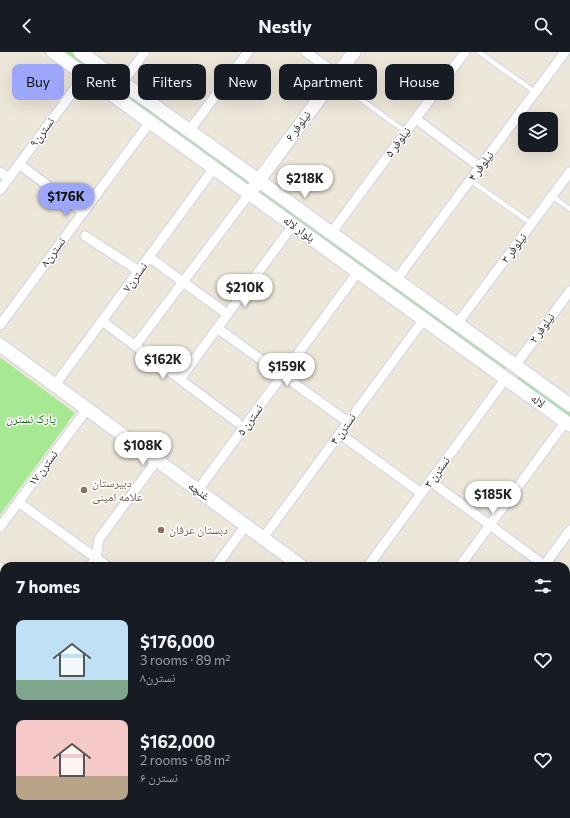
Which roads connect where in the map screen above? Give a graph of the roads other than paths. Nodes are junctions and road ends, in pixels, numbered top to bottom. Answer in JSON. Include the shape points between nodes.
{"nodes":[{"id":1,"x":53,"y":52,"type":"edge"},
{"id":2,"x":80,"y":52,"type":"edge"},
{"id":3,"x":146,"y":52,"type":"edge"},
{"id":4,"x":248,"y":52,"type":"edge"},
{"id":5,"x":306,"y":52,"type":"edge"},
{"id":6,"x":354,"y":52,"type":"edge"},
{"id":7,"x":465,"y":52,"type":"edge"},
{"id":8,"x":479,"y":52,"type":"edge"},
{"id":9,"x":565,"y":52,"type":"edge"},
{"id":10,"x":96,"y":64,"type":"edge"},
{"id":11,"x":320,"y":64,"type":"edge"},
{"id":12,"x":344,"y":64,"type":"edge"},
{"id":13,"x":72,"y":66,"type":"edge"},
{"id":14,"x":130,"y":73,"type":"edge"},
{"id":15,"x":130,"y":89,"type":"edge"},
{"id":16,"x":72,"y":91,"type":"edge"},
{"id":17,"x":535,"y":92,"type":"junction"},
{"id":18,"x":119,"y":100,"type":"edge"},
{"id":19,"x":317,"y":100,"type":"edge"},
{"id":20,"x":365,"y":100,"type":"edge"},
{"id":21,"x":416,"y":119,"type":"junction"},
{"id":22,"x":150,"y":122,"type":"junction"},
{"id":23,"x":189,"y":131,"type":"junction"},
{"id":24,"x":406,"y":132,"type":"junction"},
{"id":25,"x":19,"y":164,"type":"junction"},
{"id":26,"x":480,"y":167,"type":"junction"},
{"id":27,"x":214,"y":168,"type":"junction"},
{"id":28,"x":0,"y":172,"type":"edge"},
{"id":29,"x":570,"y":172,"type":"edge"},
{"id":30,"x":9,"y":178,"type":"junction"},
{"id":31,"x":258,"y":180,"type":"junction"},
{"id":32,"x":470,"y":180,"type":"junction"},
{"id":33,"x":0,"y":190,"type":"edge"},
{"id":34,"x":249,"y":194,"type":"junction"},
{"id":35,"x":552,"y":196,"type":"junction"},
{"id":36,"x":570,"y":210,"type":"edge"},
{"id":37,"x":84,"y":212,"type":"junction"},
{"id":38,"x":532,"y":224,"type":"junction"},
{"id":39,"x":293,"y":225,"type":"junction"},
{"id":40,"x":331,"y":233,"type":"junction"},
{"id":41,"x":85,"y":236,"type":"dead end"},
{"id":42,"x":149,"y":257,"type":"junction"},
{"id":43,"x":139,"y":271,"type":"junction"},
{"id":44,"x":358,"y":272,"type":"junction"},
{"id":45,"x":396,"y":280,"type":"junction"},
{"id":46,"x":183,"y":282,"type":"junction"},
{"id":47,"x":570,"y":291,"type":"edge"},
{"id":48,"x":228,"y":314,"type":"junction"},
{"id":49,"x":424,"y":319,"type":"junction"},
{"id":50,"x":102,"y":321,"type":"junction"},
{"id":51,"x":457,"y":324,"type":"junction"},
{"id":52,"x":0,"y":325,"type":"edge"},
{"id":53,"x":217,"y":328,"type":"junction"},
{"id":54,"x":0,"y":346,"type":"edge"},
{"id":55,"x":135,"y":346,"type":"junction"},
{"id":56,"x":515,"y":366,"type":"junction"},
{"id":57,"x":283,"y":375,"type":"junction"},
{"id":58,"x":506,"y":378,"type":"junction"},
{"id":59,"x":180,"y":379,"type":"junction"},
{"id":60,"x":55,"y":385,"type":"junction"},
{"id":61,"x":570,"y":405,"type":"edge"},
{"id":62,"x":87,"y":409,"type":"junction"},
{"id":63,"x":237,"y":422,"type":"dead end"},
{"id":64,"x":348,"y":422,"type":"junction"},
{"id":65,"x":568,"y":423,"type":"edge"},
{"id":66,"x":340,"y":434,"type":"junction"},
{"id":67,"x":157,"y":460,"type":"junction"},
{"id":68,"x":430,"y":481,"type":"junction"},
{"id":69,"x":198,"y":490,"type":"junction"},
{"id":70,"x":421,"y":493,"type":"junction"},
{"id":71,"x":18,"y":502,"type":"junction"},
{"id":72,"x":246,"y":525,"type":"junction"},
{"id":73,"x":490,"y":525,"type":"junction"},
{"id":74,"x":0,"y":527,"type":"edge"},
{"id":75,"x":570,"y":530,"type":"edge"},
{"id":76,"x":263,"y":538,"type":"junction"},
{"id":77,"x":93,"y":562,"type":"edge"},
{"id":78,"x":219,"y":562,"type":"edge"},
{"id":79,"x":296,"y":562,"type":"edge"},
{"id":80,"x":371,"y":562,"type":"edge"},
{"id":81,"x":463,"y":562,"type":"edge"},
{"id":82,"x":539,"y":562,"type":"edge"},
{"id":83,"x":547,"y":562,"type":"edge"}],
"edges":[{"from":1,"to":13,"type":"main road","name":"بلوار لاله"},
{"from":2,"to":10,"type":"main road","name":"بلوار لاله"},
{"from":3,"to":14,"type":"street"},
{"from":4,"to":23,"type":"street"},
{"from":5,"to":11,"type":"street"},
{"from":6,"to":12,"type":"main road","name":"نیلوفر ۶"},
{"from":7,"to":21,"type":"street","name":"نیلوفر ۵"},
{"from":8,"to":17,"type":"lane"},
{"from":9,"to":17,"type":"street","name":"نیلوفر ۴"},
{"from":15,"to":23,"type":"main road","name":"بلوار لاله"},
{"from":16,"to":25,"type":"street","name":"نسترن۹"},
{"from":17,"to":26,"type":"street","name":"نیلوفر ۴"},
{"from":18,"to":22,"type":"main road","name":"بلوار لاله"},
{"from":19,"to":31,"type":"main road","name":"نیلوفر ۶"},
{"from":20,"to":24,"type":"lane"},
{"from":21,"to":24,"type":"street","name":"نیلوفر ۵"},
{"from":21,"to":26,"type":"street"},
{"from":22,"to":27,"type":"main road","name":"بلوار لاله"},
{"from":22,"to":37,"type":"street","name":"نسترن۸"},
{"from":23,"to":31,"type":"main road","name":"بلوار لاله"},
{"from":24,"to":40,"type":"street","name":"نیلوفر ۵"},
{"from":25,"to":30,"type":"street","name":"نسترن۹"},
{"from":25,"to":37,"type":"street"},
{"from":26,"to":32,"type":"street","name":"نیلوفر ۴"},
{"from":27,"to":34,"type":"main road","name":"بلوار لاله"},
{"from":27,"to":42,"type":"street","name":"نسترن۷"},
{"from":28,"to":30,"type":"street"},
{"from":29,"to":35,"type":"street","name":"نیلوفر ۳"},
{"from":30,"to":33,"type":"street","name":"نسترن۹"},
{"from":31,"to":34,"type":"main road","name":"نیلوفر ۶"},
{"from":31,"to":40,"type":"main road","name":"بلوار لاله"},
{"from":32,"to":38,"type":"lane"},
{"from":32,"to":45,"type":"street","name":"نیلوفر ۴"},
{"from":34,"to":39,"type":"main road","name":"بلوار لاله"},
{"from":34,"to":46,"type":"street"},
{"from":35,"to":36,"type":"lane"},
{"from":35,"to":38,"type":"street","name":"نیلوفر ۳"},
{"from":37,"to":52,"type":"street","name":"نسترن۸"},
{"from":38,"to":51,"type":"street","name":"نیلوفر ۳"},
{"from":39,"to":44,"type":"main road","name":"بلوار لاله"},
{"from":39,"to":48,"type":"street"},
{"from":40,"to":45,"type":"main road","name":"بلوار لاله"},
{"from":41,"to":43,"type":"street"},
{"from":42,"to":43,"type":"street","name":"نسترن۷"},
{"from":42,"to":46,"type":"street"},
{"from":43,"to":50,"type":"street","name":"نسترن۷"},
{"from":44,"to":49,"type":"main road","name":"بلوار لاله"},
{"from":44,"to":57,"type":"street","name":"نسترن ۵"},
{"from":45,"to":51,"type":"main road","name":"بلوار لاله"},
{"from":46,"to":48,"type":"street"},
{"from":46,"to":55,"type":"street"},
{"from":47,"to":56,"type":"street","name":"نیلوفر ۲"},
{"from":48,"to":53,"type":"street"},
{"from":49,"to":58,"type":"main road","name":"بلوار لاله"},
{"from":49,"to":64,"type":"street","name":"نسترن ۴"},
{"from":50,"to":55,"type":"street"},
{"from":50,"to":60,"type":"street","name":"نسترن۷"},
{"from":51,"to":56,"type":"main road","name":"بلوار لاله"},
{"from":53,"to":57,"type":"street"},
{"from":53,"to":59,"type":"street"},
{"from":54,"to":60,"type":"main road","name":"غنچه"},
{"from":55,"to":59,"type":"street"},
{"from":56,"to":58,"type":"main road"},
{"from":56,"to":61,"type":"main road","name":"لاله"},
{"from":57,"to":64,"type":"street"},
{"from":57,"to":69,"type":"street","name":"نسترن ۵"},
{"from":58,"to":65,"type":"main road","name":"لاله"},
{"from":58,"to":68,"type":"street","name":"نسترن ۳"},
{"from":59,"to":63,"type":"street"},
{"from":60,"to":62,"type":"main road","name":"غنچه"},
{"from":62,"to":67,"type":"main road","name":"غنچه"},
{"from":62,"to":71,"type":"street","name":"نسترن ۱۷"},
{"from":64,"to":66,"type":"street","name":"نسترن ۴"},
{"from":65,"to":73,"type":"street"},
{"from":66,"to":70,"type":"street"},
{"from":66,"to":76,"type":"street","name":"نسترن ۴"},
{"from":67,"to":69,"type":"main road","name":"غنچه"},
{"from":67,"to":77,"type":"street","via":[[98,539]]},
{"from":68,"to":70,"type":"street","name":"نسترن ۳"},
{"from":68,"to":73,"type":"street"},
{"from":69,"to":72,"type":"main road","name":"غنچه"},
{"from":70,"to":80,"type":"street","name":"نسترن ۳"},
{"from":71,"to":74,"type":"street","name":"نسترن ۱۷"},
{"from":71,"to":77,"type":"street"},
{"from":72,"to":76,"type":"main road","name":"غنچه"},
{"from":72,"to":78,"type":"street"},
{"from":73,"to":81,"type":"street"},
{"from":73,"to":82,"type":"street"},
{"from":75,"to":83,"type":"street"},
{"from":76,"to":79,"type":"main road","name":"غنچه"}]}
